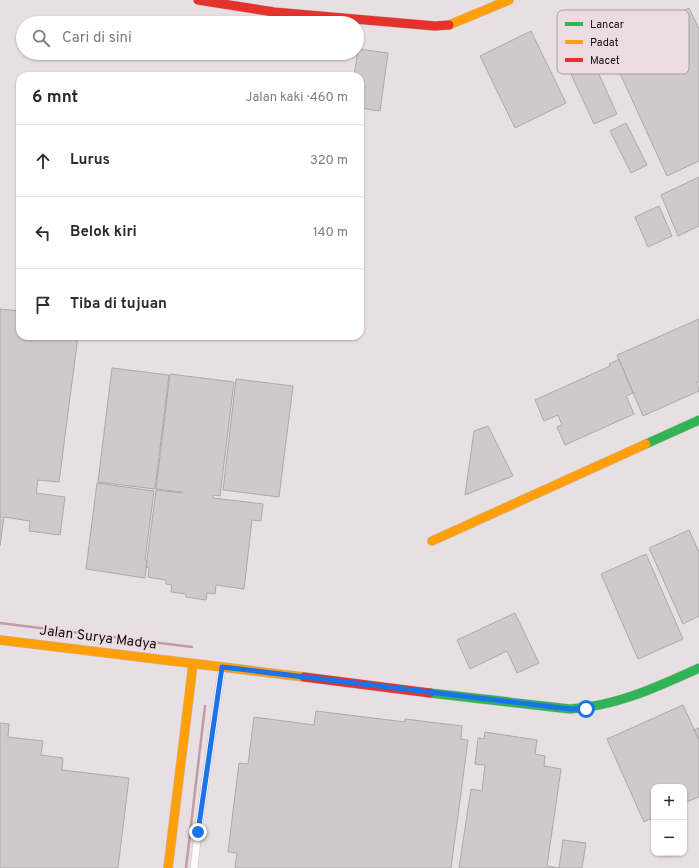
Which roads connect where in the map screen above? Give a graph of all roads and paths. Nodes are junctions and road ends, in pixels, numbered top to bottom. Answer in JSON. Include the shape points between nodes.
{"nodes":[{"id":1,"x":198,"y":0,"type":"edge"},
{"id":2,"x":509,"y":0,"type":"edge"},
{"id":3,"x":317,"y":16,"type":"edge"},
{"id":4,"x":364,"y":20,"type":"edge"},
{"id":5,"x":699,"y":420,"type":"edge"},
{"id":6,"x":432,"y":541,"type":"dead end"},
{"id":7,"x":0,"y":640,"type":"edge"},
{"id":8,"x":193,"y":664,"type":"junction"},
{"id":9,"x":222,"y":667,"type":"junction"},
{"id":10,"x":699,"y":668,"type":"edge"},
{"id":11,"x":168,"y":868,"type":"edge"},
{"id":12,"x":194,"y":868,"type":"edge"}],
"edges":[{"from":1,"to":3,"type":"street"},
{"from":2,"to":4,"type":"street","via":[[445,26]]},
{"from":5,"to":6,"type":"street"},
{"from":7,"to":8,"type":"street","name":"Jalan Surya Madya"},
{"from":8,"to":9,"type":"street","name":"Jalan Surya Madya"},
{"from":8,"to":11,"type":"street"},
{"from":9,"to":10,"type":"street","name":"Jalan Surya Madya","via":[[570,709],[606,705]]},
{"from":9,"to":12,"type":"street"}]}
